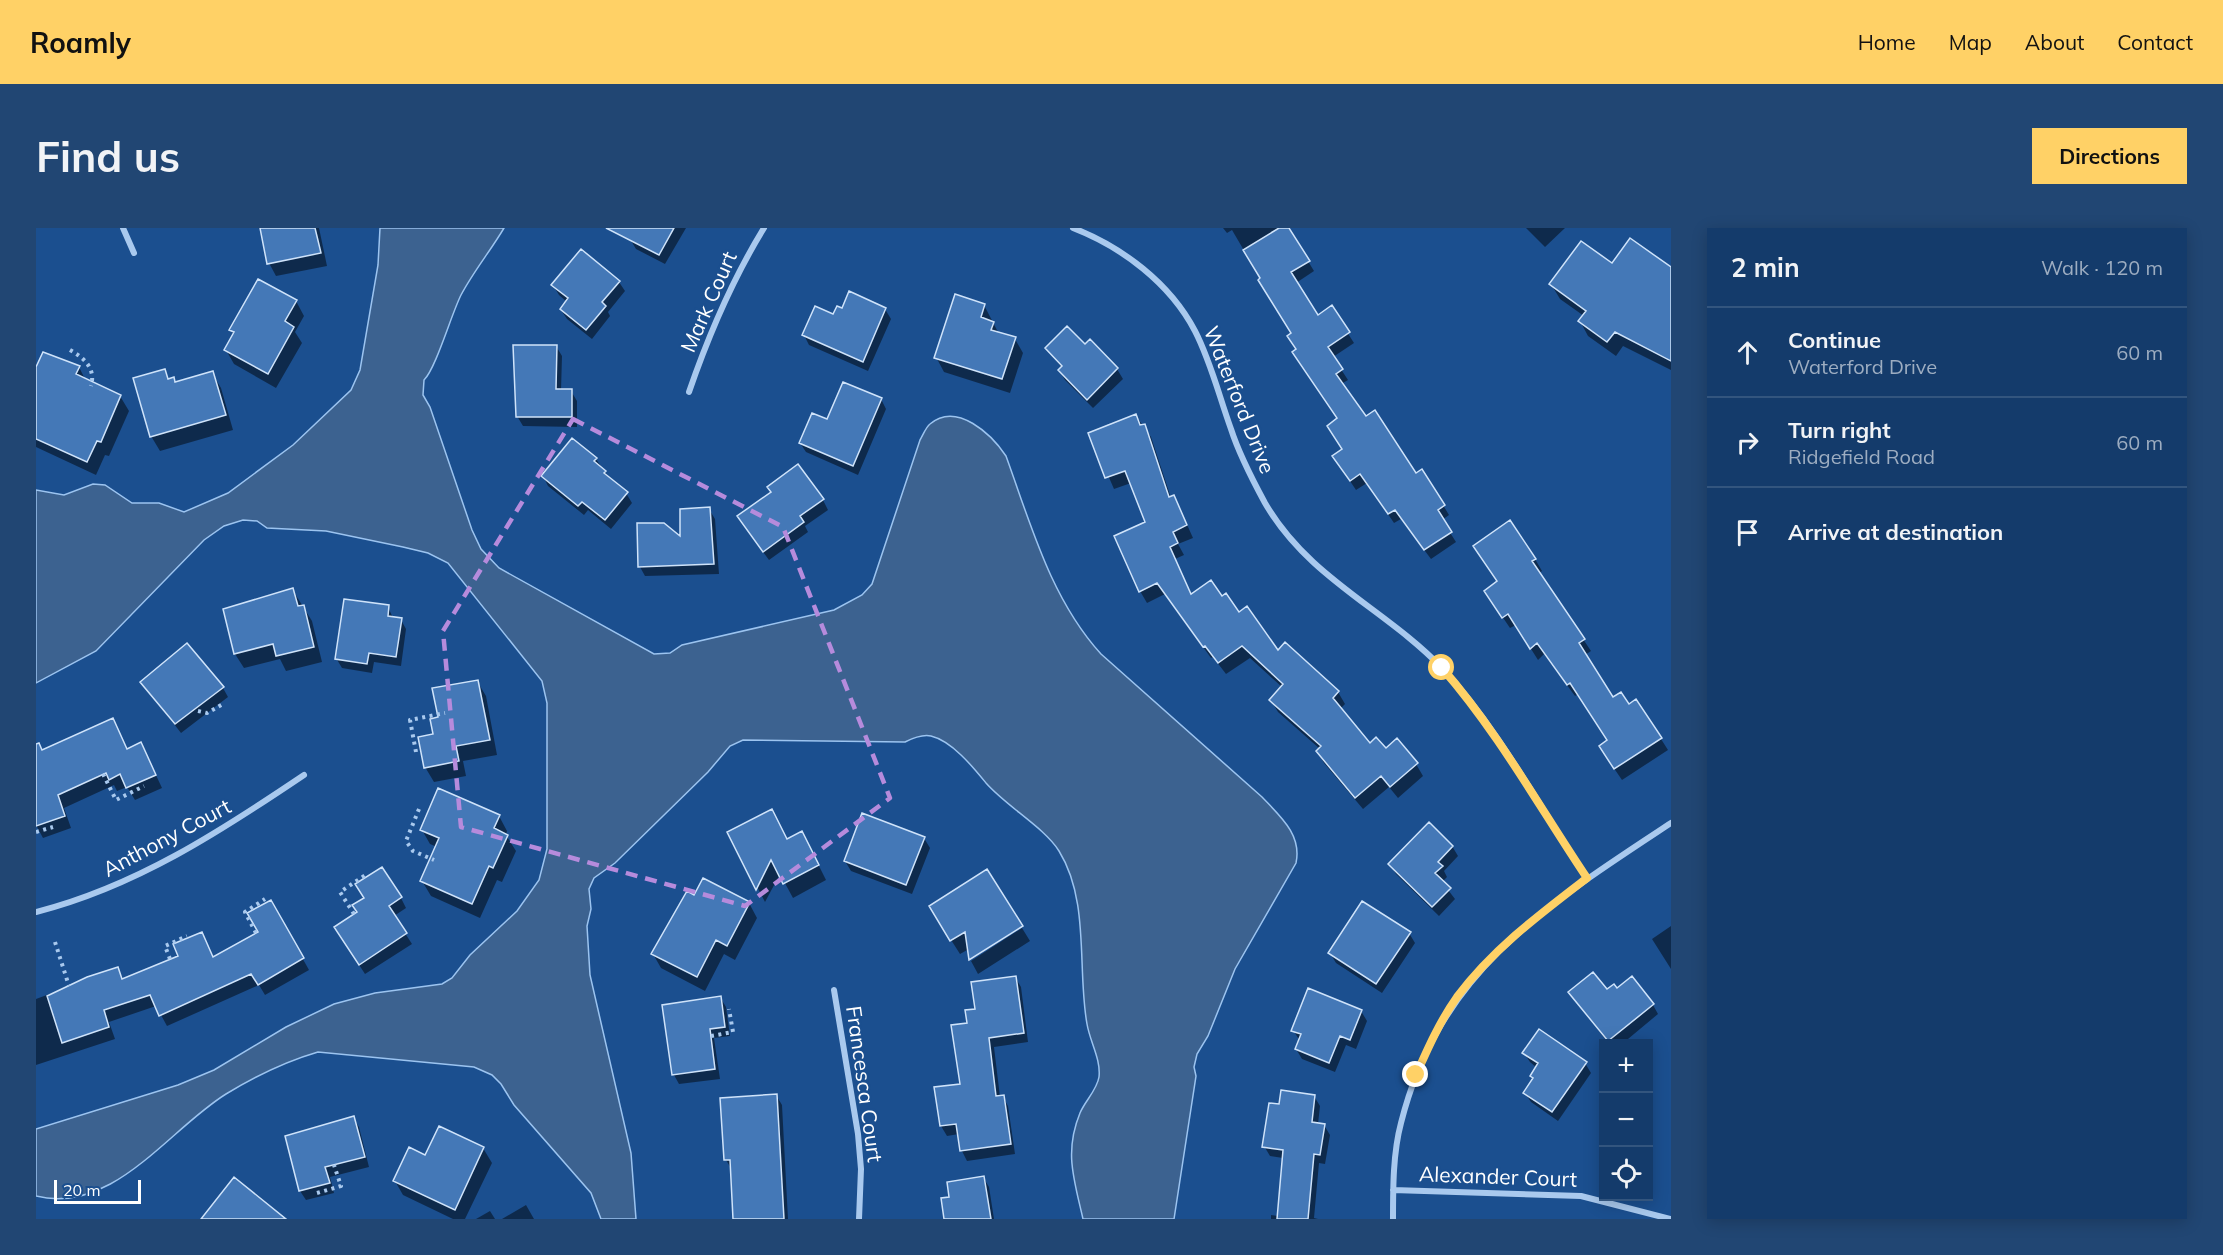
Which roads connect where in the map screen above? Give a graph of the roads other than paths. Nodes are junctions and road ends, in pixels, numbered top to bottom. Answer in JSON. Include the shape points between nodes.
{"nodes":[{"id":1,"x":123,"y":228,"type":"edge"},
{"id":2,"x":764,"y":228,"type":"edge"},
{"id":3,"x":1073,"y":228,"type":"edge"},
{"id":4,"x":134,"y":253,"type":"dead end"},
{"id":5,"x":689,"y":392,"type":"dead end"},
{"id":6,"x":304,"y":774,"type":"dead end"},
{"id":7,"x":1671,"y":823,"type":"edge"},
{"id":8,"x":1587,"y":878,"type":"junction"},
{"id":9,"x":36,"y":912,"type":"edge"},
{"id":10,"x":834,"y":990,"type":"dead end"},
{"id":11,"x":1393,"y":1190,"type":"junction"},
{"id":12,"x":858,"y":1219,"type":"edge"},
{"id":13,"x":1393,"y":1219,"type":"edge"},
{"id":14,"x":1670,"y":1219,"type":"edge"}],
"edges":[{"from":1,"to":4,"type":"street"},
{"from":2,"to":5,"type":"street","name":"Mark Court","via":[[710,328]]},
{"from":3,"to":8,"type":"street","name":"Waterford Drive","via":[[1128,257],[1175,300],[1195,330],[1231,432],[1266,505],[1320,571],[1413,642],[1465,695]]},
{"from":6,"to":9,"type":"street","name":"Anthony Court","via":[[218,833],[158,865],[99,892]]},
{"from":7,"to":8,"type":"street"},
{"from":8,"to":11,"type":"street","via":[[1520,930],[1457,998],[1416,1075],[1400,1125]]},
{"from":10,"to":12,"type":"street","name":"Francesca Court","via":[[858,1134]]},
{"from":11,"to":13,"type":"street"},
{"from":11,"to":14,"type":"street","name":"Alexander Court","via":[[1581,1196]]}]}
